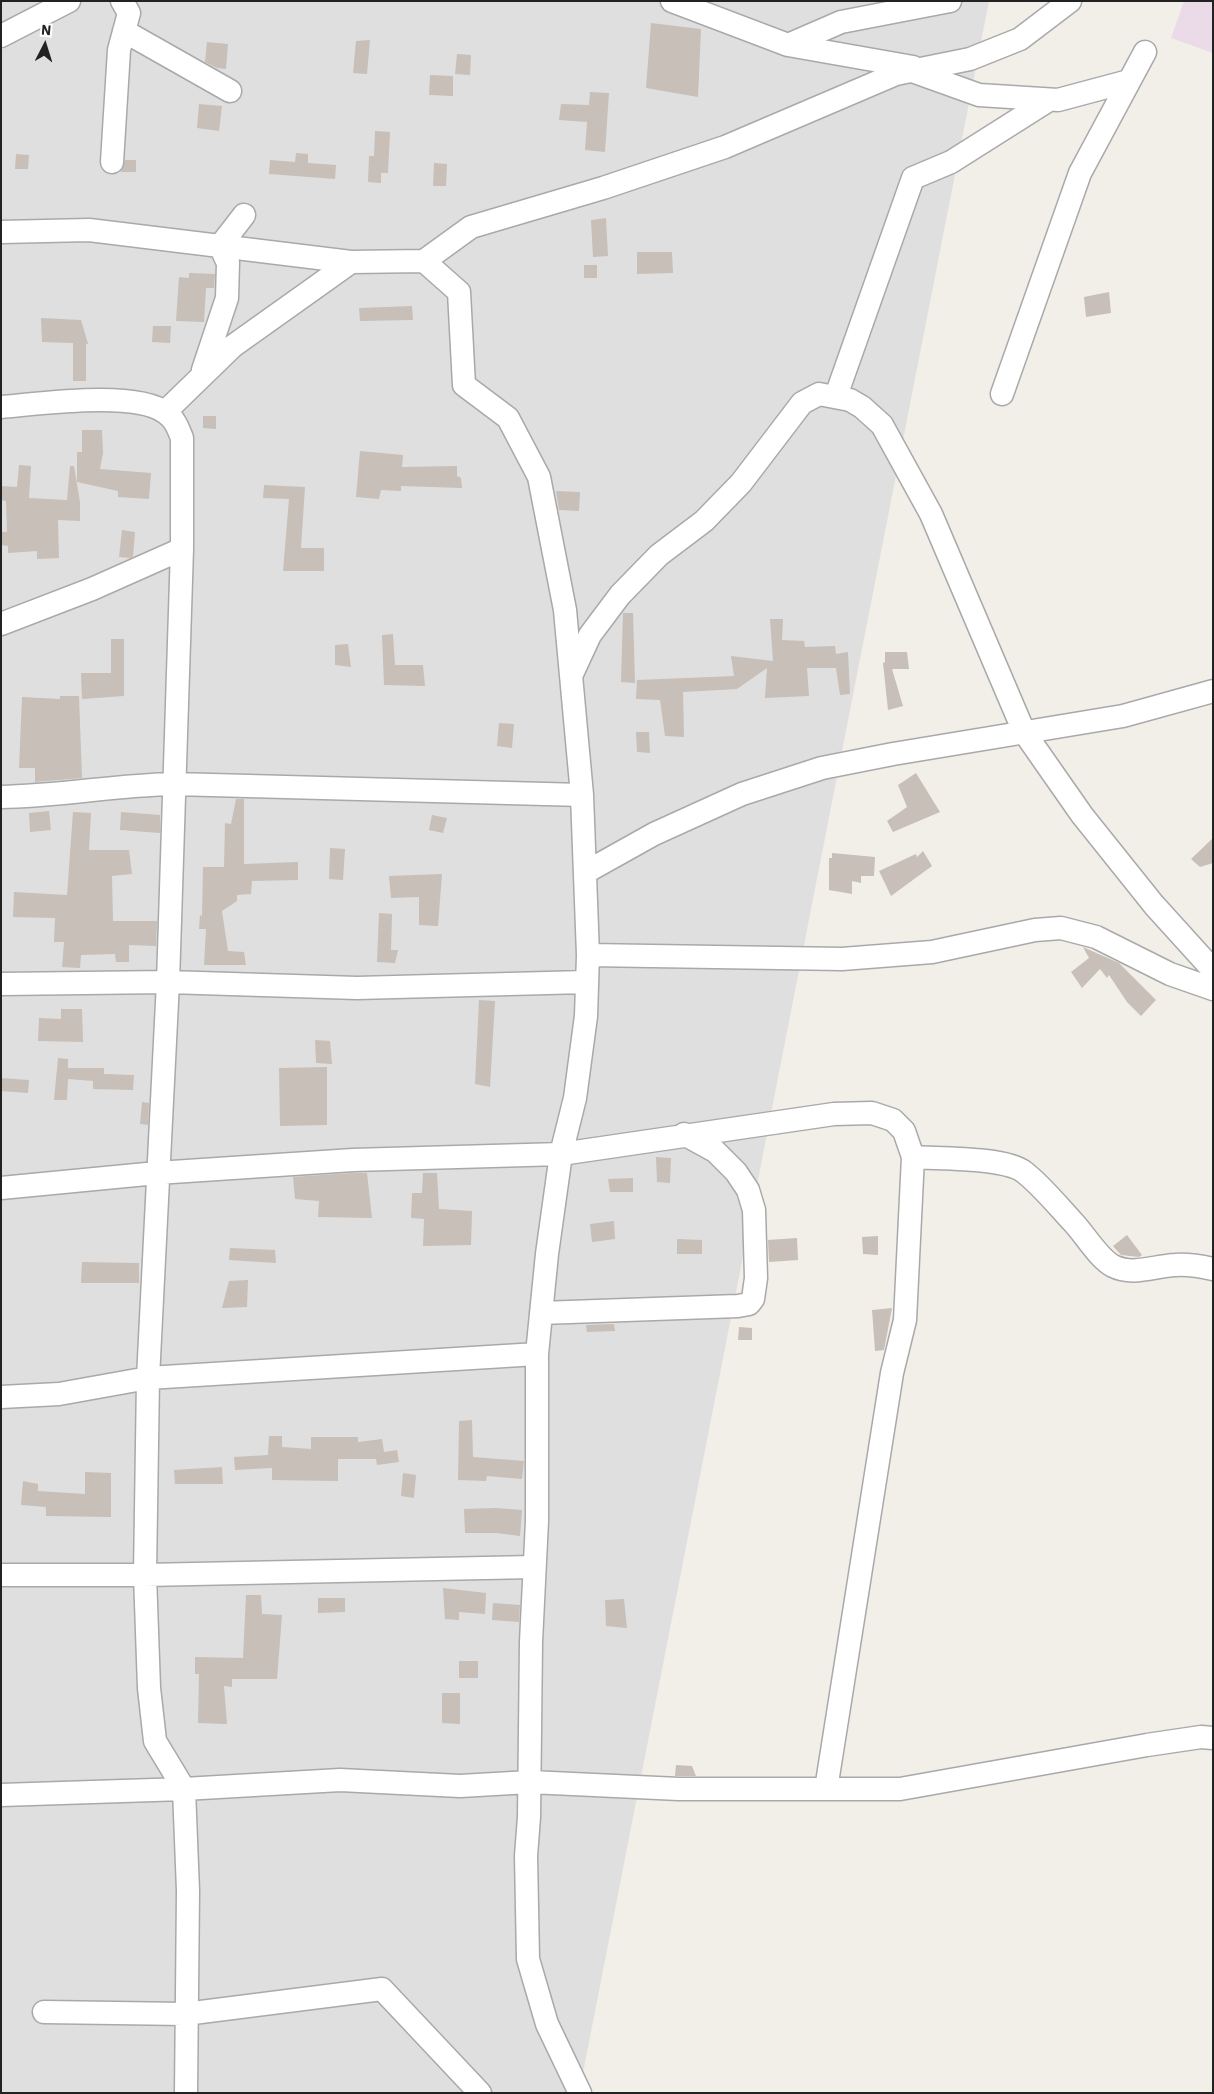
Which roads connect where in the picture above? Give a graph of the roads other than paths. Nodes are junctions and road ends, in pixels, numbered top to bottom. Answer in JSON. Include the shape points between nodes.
{"nodes":[{"id":1,"x":69,"y":1,"type":"edge"},
{"id":2,"x":122,"y":1,"type":"edge"},
{"id":3,"x":672,"y":1,"type":"edge"},
{"id":4,"x":950,"y":1,"type":"edge"},
{"id":5,"x":1070,"y":1,"type":"edge"},
{"id":6,"x":727,"y":10,"type":"edge"},
{"id":7,"x":124,"y":31,"type":"junction"},
{"id":8,"x":1,"y":36,"type":"edge"},
{"id":9,"x":788,"y":44,"type":"junction"},
{"id":10,"x":1145,"y":52,"type":"dead end"},
{"id":11,"x":916,"y":70,"type":"junction"},
{"id":12,"x":1129,"y":81,"type":"junction"},
{"id":13,"x":230,"y":91,"type":"dead end"},
{"id":14,"x":1049,"y":100,"type":"junction"},
{"id":15,"x":112,"y":162,"type":"dead end"},
{"id":16,"x":244,"y":215,"type":"dead end"},
{"id":17,"x":1,"y":232,"type":"edge"},
{"id":18,"x":220,"y":246,"type":"junction"},
{"id":19,"x":424,"y":260,"type":"junction"},
{"id":20,"x":351,"y":262,"type":"junction"},
{"id":21,"x":199,"y":379,"type":"junction"},
{"id":22,"x":1002,"y":394,"type":"dead end"},
{"id":23,"x":836,"y":396,"type":"junction"},
{"id":24,"x":1,"y":407,"type":"edge"},
{"id":25,"x":165,"y":412,"type":"junction"},
{"id":26,"x":182,"y":549,"type":"junction"},
{"id":27,"x":1,"y":624,"type":"edge"},
{"id":28,"x":572,"y":675,"type":"junction"},
{"id":29,"x":1213,"y":690,"type":"edge"},
{"id":30,"x":1024,"y":732,"type":"junction"},
{"id":31,"x":174,"y":784,"type":"junction"},
{"id":32,"x":582,"y":795,"type":"junction"},
{"id":33,"x":1,"y":797,"type":"edge"},
{"id":34,"x":586,"y":872,"type":"junction"},
{"id":35,"x":588,"y":955,"type":"junction"},
{"id":36,"x":168,"y":982,"type":"junction"},
{"id":37,"x":585,"y":982,"type":"junction"},
{"id":38,"x":1,"y":984,"type":"edge"},
{"id":39,"x":1211,"y":986,"type":"edge"},
{"id":40,"x":684,"y":1134,"type":"junction"},
{"id":41,"x":561,"y":1154,"type":"junction"},
{"id":42,"x":913,"y":1157,"type":"junction"},
{"id":43,"x":157,"y":1173,"type":"junction"},
{"id":44,"x":1,"y":1188,"type":"edge"},
{"id":45,"x":1213,"y":1269,"type":"edge"},
{"id":46,"x":541,"y":1313,"type":"junction"},
{"id":47,"x":537,"y":1354,"type":"junction"},
{"id":48,"x":148,"y":1378,"type":"junction"},
{"id":49,"x":1,"y":1398,"type":"edge"},
{"id":50,"x":533,"y":1568,"type":"junction"},
{"id":51,"x":1,"y":1575,"type":"edge"},
{"id":52,"x":145,"y":1575,"type":"junction"},
{"id":53,"x":1213,"y":1738,"type":"edge"},
{"id":54,"x":530,"y":1782,"type":"junction"},
{"id":55,"x":184,"y":1789,"type":"junction"},
{"id":56,"x":826,"y":1789,"type":"junction"},
{"id":57,"x":1,"y":1795,"type":"edge"},
{"id":58,"x":44,"y":2012,"type":"dead end"},
{"id":59,"x":185,"y":2014,"type":"junction"},
{"id":60,"x":186,"y":2093,"type":"edge"},
{"id":61,"x":480,"y":2093,"type":"edge"},
{"id":62,"x":580,"y":2093,"type":"edge"}],
"edges":[{"from":1,"to":8,"type":"street"},
{"from":2,"to":7,"type":"street","via":[[129,13]]},
{"from":3,"to":6,"type":"street"},
{"from":4,"to":9,"type":"street","via":[[841,22]]},
{"from":5,"to":11,"type":"street","via":[[1020,39],[970,59]]},
{"from":6,"to":9,"type":"street"},
{"from":7,"to":13,"type":"street"},
{"from":7,"to":15,"type":"street","via":[[119,50]]},
{"from":9,"to":11,"type":"street"},
{"from":10,"to":12,"type":"street"},
{"from":11,"to":14,"type":"street","via":[[979,95]]},
{"from":11,"to":19,"type":"street","via":[[896,74],[725,147],[471,227]]},
{"from":12,"to":14,"type":"street"},
{"from":12,"to":22,"type":"street","via":[[1080,173]]},
{"from":14,"to":23,"type":"street","via":[[951,162],[913,178]]},
{"from":16,"to":18,"type":"street"},
{"from":17,"to":18,"type":"street","via":[[89,230]]},
{"from":18,"to":20,"type":"street"},
{"from":18,"to":21,"type":"street","via":[[228,263],[227,298]]},
{"from":19,"to":20,"type":"street"},
{"from":19,"to":28,"type":"street","via":[[459,292],[464,385],[508,418],[539,477],[565,610]]},
{"from":20,"to":21,"type":"street","via":[[233,346]]},
{"from":21,"to":25,"type":"street"},
{"from":23,"to":28,"type":"street","via":[[819,394],[802,403],[741,483],[704,521],[658,554],[620,595],[590,635]]},
{"from":23,"to":30,"type":"street","via":[[862,407],[882,425],[932,514]]},
{"from":24,"to":25,"type":"street","via":[[135,401]]},
{"from":25,"to":26,"type":"street","via":[[176,424],[182,438]]},
{"from":26,"to":27,"type":"street","via":[[84,593]]},
{"from":26,"to":31,"type":"street"},
{"from":28,"to":32,"type":"street"},
{"from":29,"to":30,"type":"street","via":[[1123,716]]},
{"from":30,"to":34,"type":"street","via":[[822,768],[733,798],[654,834]]},
{"from":30,"to":39,"type":"street","via":[[1082,815],[1154,905]]},
{"from":31,"to":32,"type":"street"},
{"from":31,"to":33,"type":"street","via":[[140,784],[40,796]]},
{"from":31,"to":36,"type":"street"},
{"from":32,"to":34,"type":"street"},
{"from":34,"to":35,"type":"street"},
{"from":35,"to":37,"type":"street"},
{"from":35,"to":39,"type":"street","via":[[842,959],[932,952],[1035,930],[1061,928],[1096,937],[1170,974]]},
{"from":36,"to":37,"type":"street","via":[[357,988]]},
{"from":36,"to":38,"type":"street"},
{"from":36,"to":43,"type":"street"},
{"from":37,"to":41,"type":"street","via":[[586,1016],[575,1098]]},
{"from":40,"to":41,"type":"street"},
{"from":40,"to":42,"type":"street","via":[[834,1114],[872,1113],[893,1120],[904,1131]]},
{"from":40,"to":46,"type":"street","via":[[715,1151],[748,1190],[754,1210],[756,1278],[753,1299],[749,1304],[738,1306]]},
{"from":41,"to":43,"type":"street","via":[[353,1160]]},
{"from":41,"to":46,"type":"street"},
{"from":42,"to":45,"type":"street","via":[[1006,1163],[1024,1171],[1110,1265],[1141,1271],[1177,1265]]},
{"from":42,"to":56,"type":"street","via":[[905,1320],[892,1372]]},
{"from":43,"to":44,"type":"street"},
{"from":43,"to":48,"type":"street"},
{"from":46,"to":47,"type":"street"},
{"from":47,"to":48,"type":"street"},
{"from":47,"to":50,"type":"street","via":[[537,1521]]},
{"from":48,"to":49,"type":"street","via":[[59,1394]]},
{"from":48,"to":52,"type":"street"},
{"from":50,"to":52,"type":"street"},
{"from":50,"to":54,"type":"street"},
{"from":51,"to":52,"type":"street"},
{"from":52,"to":55,"type":"street","via":[[149,1688],[155,1741]]},
{"from":53,"to":56,"type":"street","via":[[1147,1745],[900,1789]]},
{"from":54,"to":55,"type":"street","via":[[460,1786],[340,1780]]},
{"from":54,"to":56,"type":"street","via":[[679,1789]]},
{"from":54,"to":62,"type":"street","via":[[526,1856],[528,1959],[547,2024]]},
{"from":55,"to":57,"type":"street"},
{"from":55,"to":59,"type":"street","via":[[188,1891]]},
{"from":58,"to":59,"type":"street"},
{"from":59,"to":60,"type":"street"},
{"from":59,"to":61,"type":"street","via":[[382,1990]]}]}
